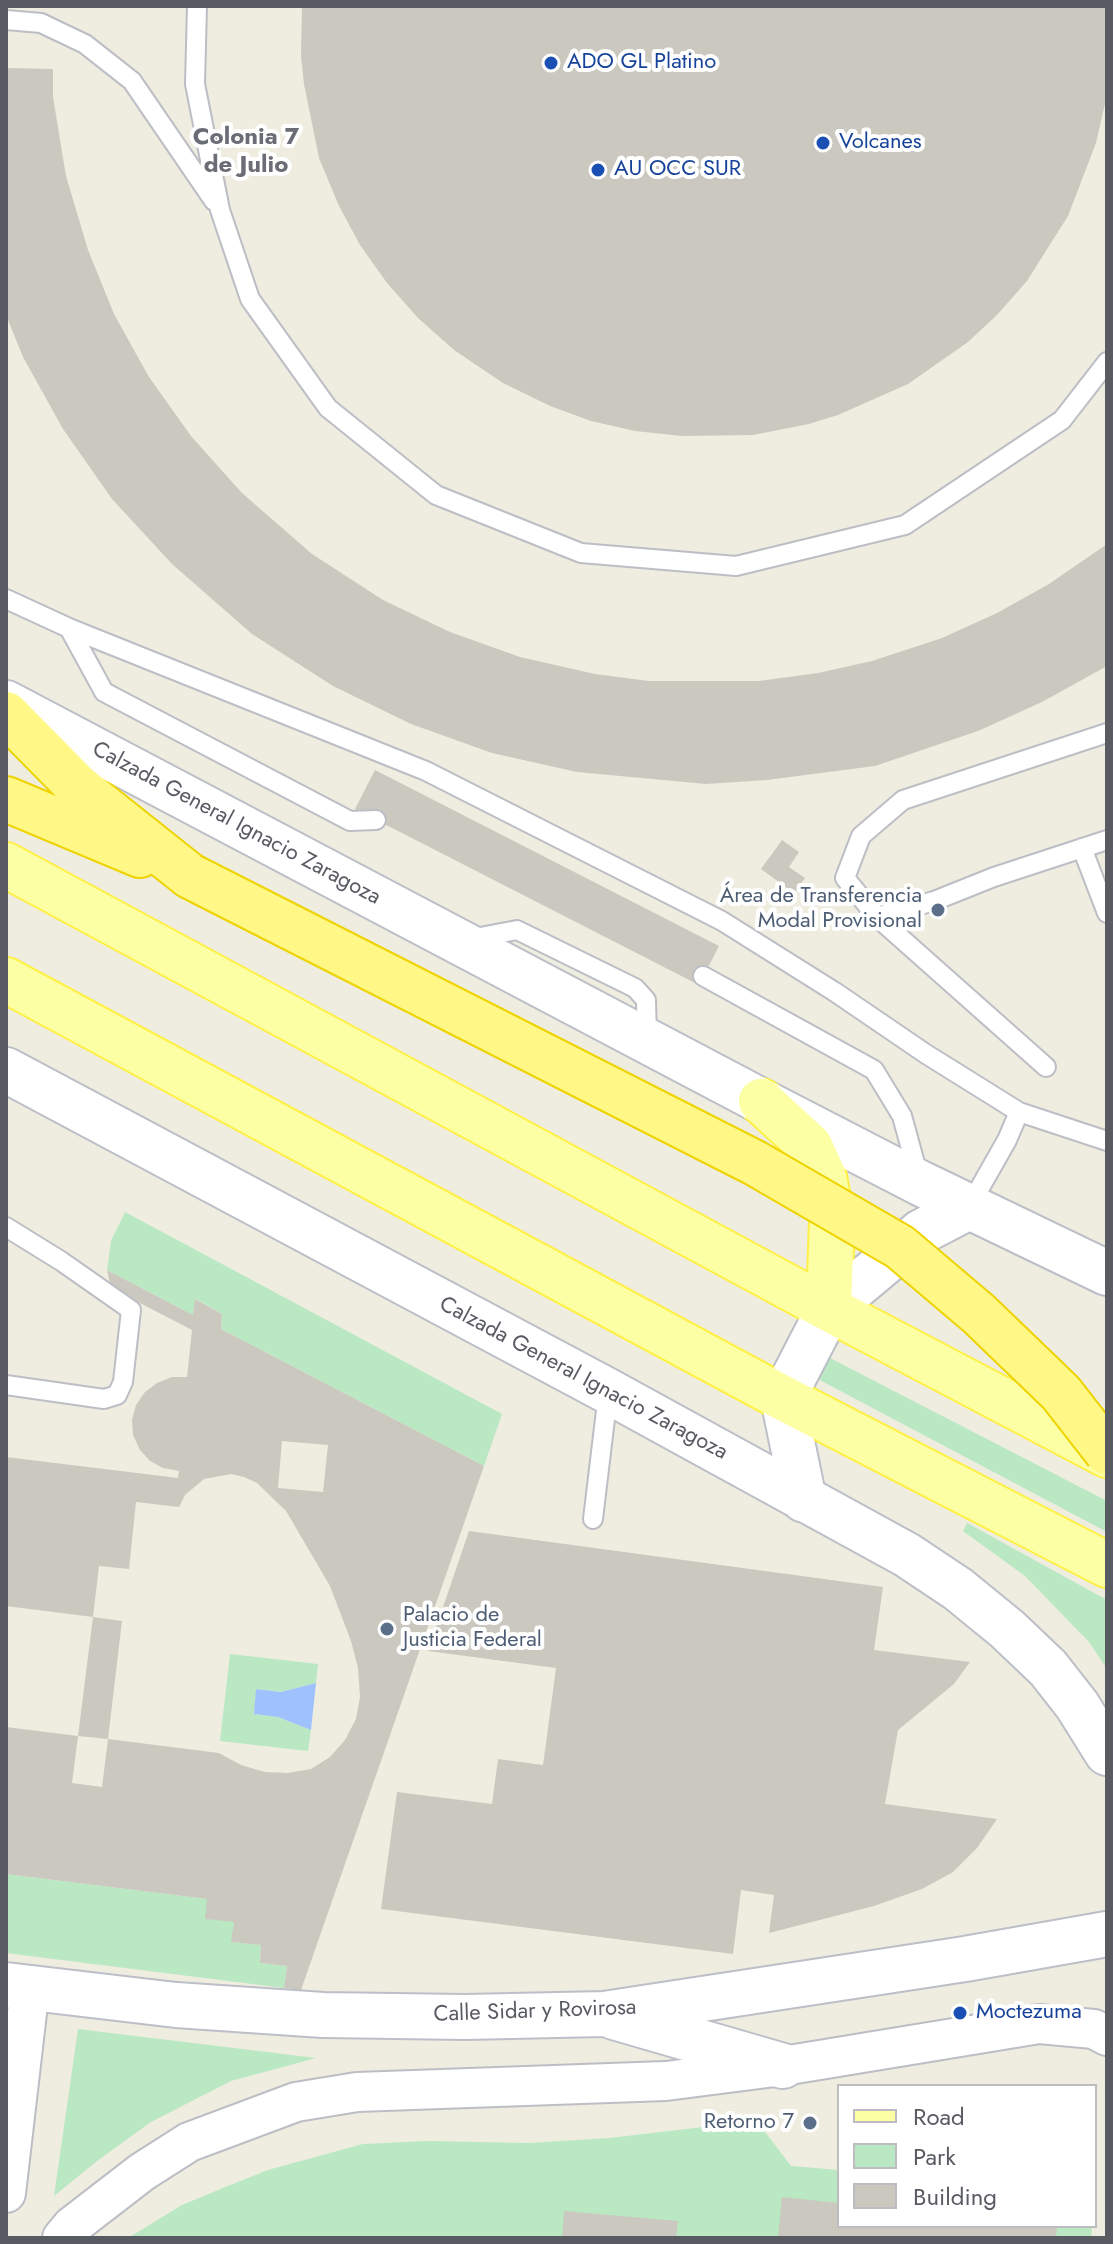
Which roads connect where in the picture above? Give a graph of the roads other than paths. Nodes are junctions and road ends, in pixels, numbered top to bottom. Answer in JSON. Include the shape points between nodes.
{"nodes":[{"id":1,"x":197,"y":6,"type":"edge"},
{"id":2,"x":6,"y":20,"type":"edge"},
{"id":3,"x":220,"y":210,"type":"junction"},
{"id":4,"x":1107,"y":362,"type":"edge"},
{"id":5,"x":6,"y":599,"type":"edge"},
{"id":6,"x":69,"y":628,"type":"junction"},
{"id":7,"x":6,"y":703,"type":"edge"},
{"id":8,"x":6,"y":714,"type":"edge"},
{"id":9,"x":1107,"y":733,"type":"edge"},
{"id":10,"x":6,"y":799,"type":"edge"},
{"id":11,"x":376,"y":820,"type":"dead end"},
{"id":12,"x":1107,"y":840,"type":"edge"},
{"id":13,"x":1082,"y":848,"type":"junction"},
{"id":14,"x":6,"y":865,"type":"edge"},
{"id":15,"x":190,"y":876,"type":"junction"},
{"id":16,"x":1107,"y":913,"type":"edge"},
{"id":17,"x":877,"y":917,"type":"junction"},
{"id":18,"x":703,"y":976,"type":"dead end"},
{"id":19,"x":6,"y":980,"type":"edge"},
{"id":20,"x":1046,"y":1067,"type":"dead end"},
{"id":21,"x":6,"y":1070,"type":"edge"},
{"id":22,"x":761,"y":1101,"type":"junction"},
{"id":23,"x":1019,"y":1112,"type":"junction"},
{"id":24,"x":1107,"y":1141,"type":"edge"},
{"id":25,"x":920,"y":1183,"type":"junction"},
{"id":26,"x":969,"y":1207,"type":"junction"},
{"id":27,"x":6,"y":1227,"type":"edge"},
{"id":28,"x":1105,"y":1270,"type":"edge"},
{"id":29,"x":829,"y":1309,"type":"junction"},
{"id":30,"x":6,"y":1385,"type":"edge"},
{"id":31,"x":608,"y":1391,"type":"junction"},
{"id":32,"x":783,"y":1398,"type":"junction"},
{"id":33,"x":1107,"y":1453,"type":"edge"},
{"id":34,"x":804,"y":1500,"type":"junction"},
{"id":35,"x":593,"y":1519,"type":"dead end"},
{"id":36,"x":1107,"y":1565,"type":"edge"},
{"id":37,"x":1107,"y":1753,"type":"edge"},
{"id":38,"x":1107,"y":1934,"type":"edge"},
{"id":39,"x":18,"y":1986,"type":"edge"},
{"id":40,"x":604,"y":2014,"type":"junction"},
{"id":41,"x":1107,"y":2036,"type":"edge"},
{"id":42,"x":783,"y":2066,"type":"junction"},
{"id":43,"x":6,"y":2193,"type":"edge"},
{"id":44,"x":62,"y":2238,"type":"edge"}],
"edges":[{"from":1,"to":3,"type":"lane","via":[[195,84]]},
{"from":2,"to":3,"type":"lane","via":[[41,23],[85,44],[132,81]]},
{"from":3,"to":4,"type":"lane","via":[[250,299],[328,408],[436,495],[581,553],[736,566],[905,525],[1062,420]]},
{"from":5,"to":6,"type":"lane"},
{"from":6,"to":11,"type":"lane","via":[[104,692],[350,821]]},
{"from":6,"to":23,"type":"lane","via":[[426,771],[722,921]]},
{"from":7,"to":22,"type":"main road","name":"Calzada General Ignacio Zaragoza"},
{"from":8,"to":15,"type":"highway","via":[[78,787]]},
{"from":9,"to":17,"type":"lane","via":[[903,800],[861,836],[845,878]]},
{"from":10,"to":15,"type":"highway"},
{"from":12,"to":13,"type":"lane"},
{"from":13,"to":16,"type":"lane"},
{"from":13,"to":17,"type":"lane"},
{"from":14,"to":29,"type":"main road"},
{"from":15,"to":33,"type":"highway","bridge":true,"via":[[755,1163],[900,1247],[1061,1393]]},
{"from":17,"to":20,"type":"lane"},
{"from":18,"to":25,"type":"lane","via":[[874,1070],[902,1116]]},
{"from":19,"to":32,"type":"main road"},
{"from":21,"to":31,"type":"main road","name":"Calzada General Ignacio Zaragoza"},
{"from":22,"to":25,"type":"main road","name":"Calzada General Ignacio Zaragoza"},
{"from":22,"to":29,"type":"main road","via":[[810,1146],[824,1177],[832,1219]]},
{"from":23,"to":24,"type":"lane"},
{"from":23,"to":26,"type":"lane"},
{"from":25,"to":26,"type":"main road","name":"Calzada General Ignacio Zaragoza"},
{"from":26,"to":28,"type":"main road","name":"Calzada General Ignacio Zaragoza"},
{"from":26,"to":29,"type":"main road","via":[[921,1232]]},
{"from":27,"to":30,"type":"lane","via":[[131,1310],[117,1395],[104,1399]]},
{"from":29,"to":32,"type":"main road"},
{"from":29,"to":33,"type":"main road"},
{"from":31,"to":34,"type":"main road","name":"Calzada General Ignacio Zaragoza"},
{"from":31,"to":35,"type":"lane"},
{"from":32,"to":34,"type":"main road"},
{"from":32,"to":36,"type":"main road"},
{"from":34,"to":37,"type":"main road","name":"Calzada General Ignacio Zaragoza","via":[[907,1555],[1007,1629],[1048,1668]]},
{"from":38,"to":40,"type":"main road","name":"Calle Sidar y Rovirosa"},
{"from":39,"to":40,"type":"main road","name":"Calle Sidar y Rovirosa","via":[[323,2015]]},
{"from":39,"to":43,"type":"street"},
{"from":40,"to":42,"type":"main road"},
{"from":41,"to":42,"type":"street","via":[[1094,2029],[1039,2024]]},
{"from":42,"to":44,"type":"street","via":[[666,2081],[357,2092],[296,2102],[189,2142],[142,2172]]}]}
